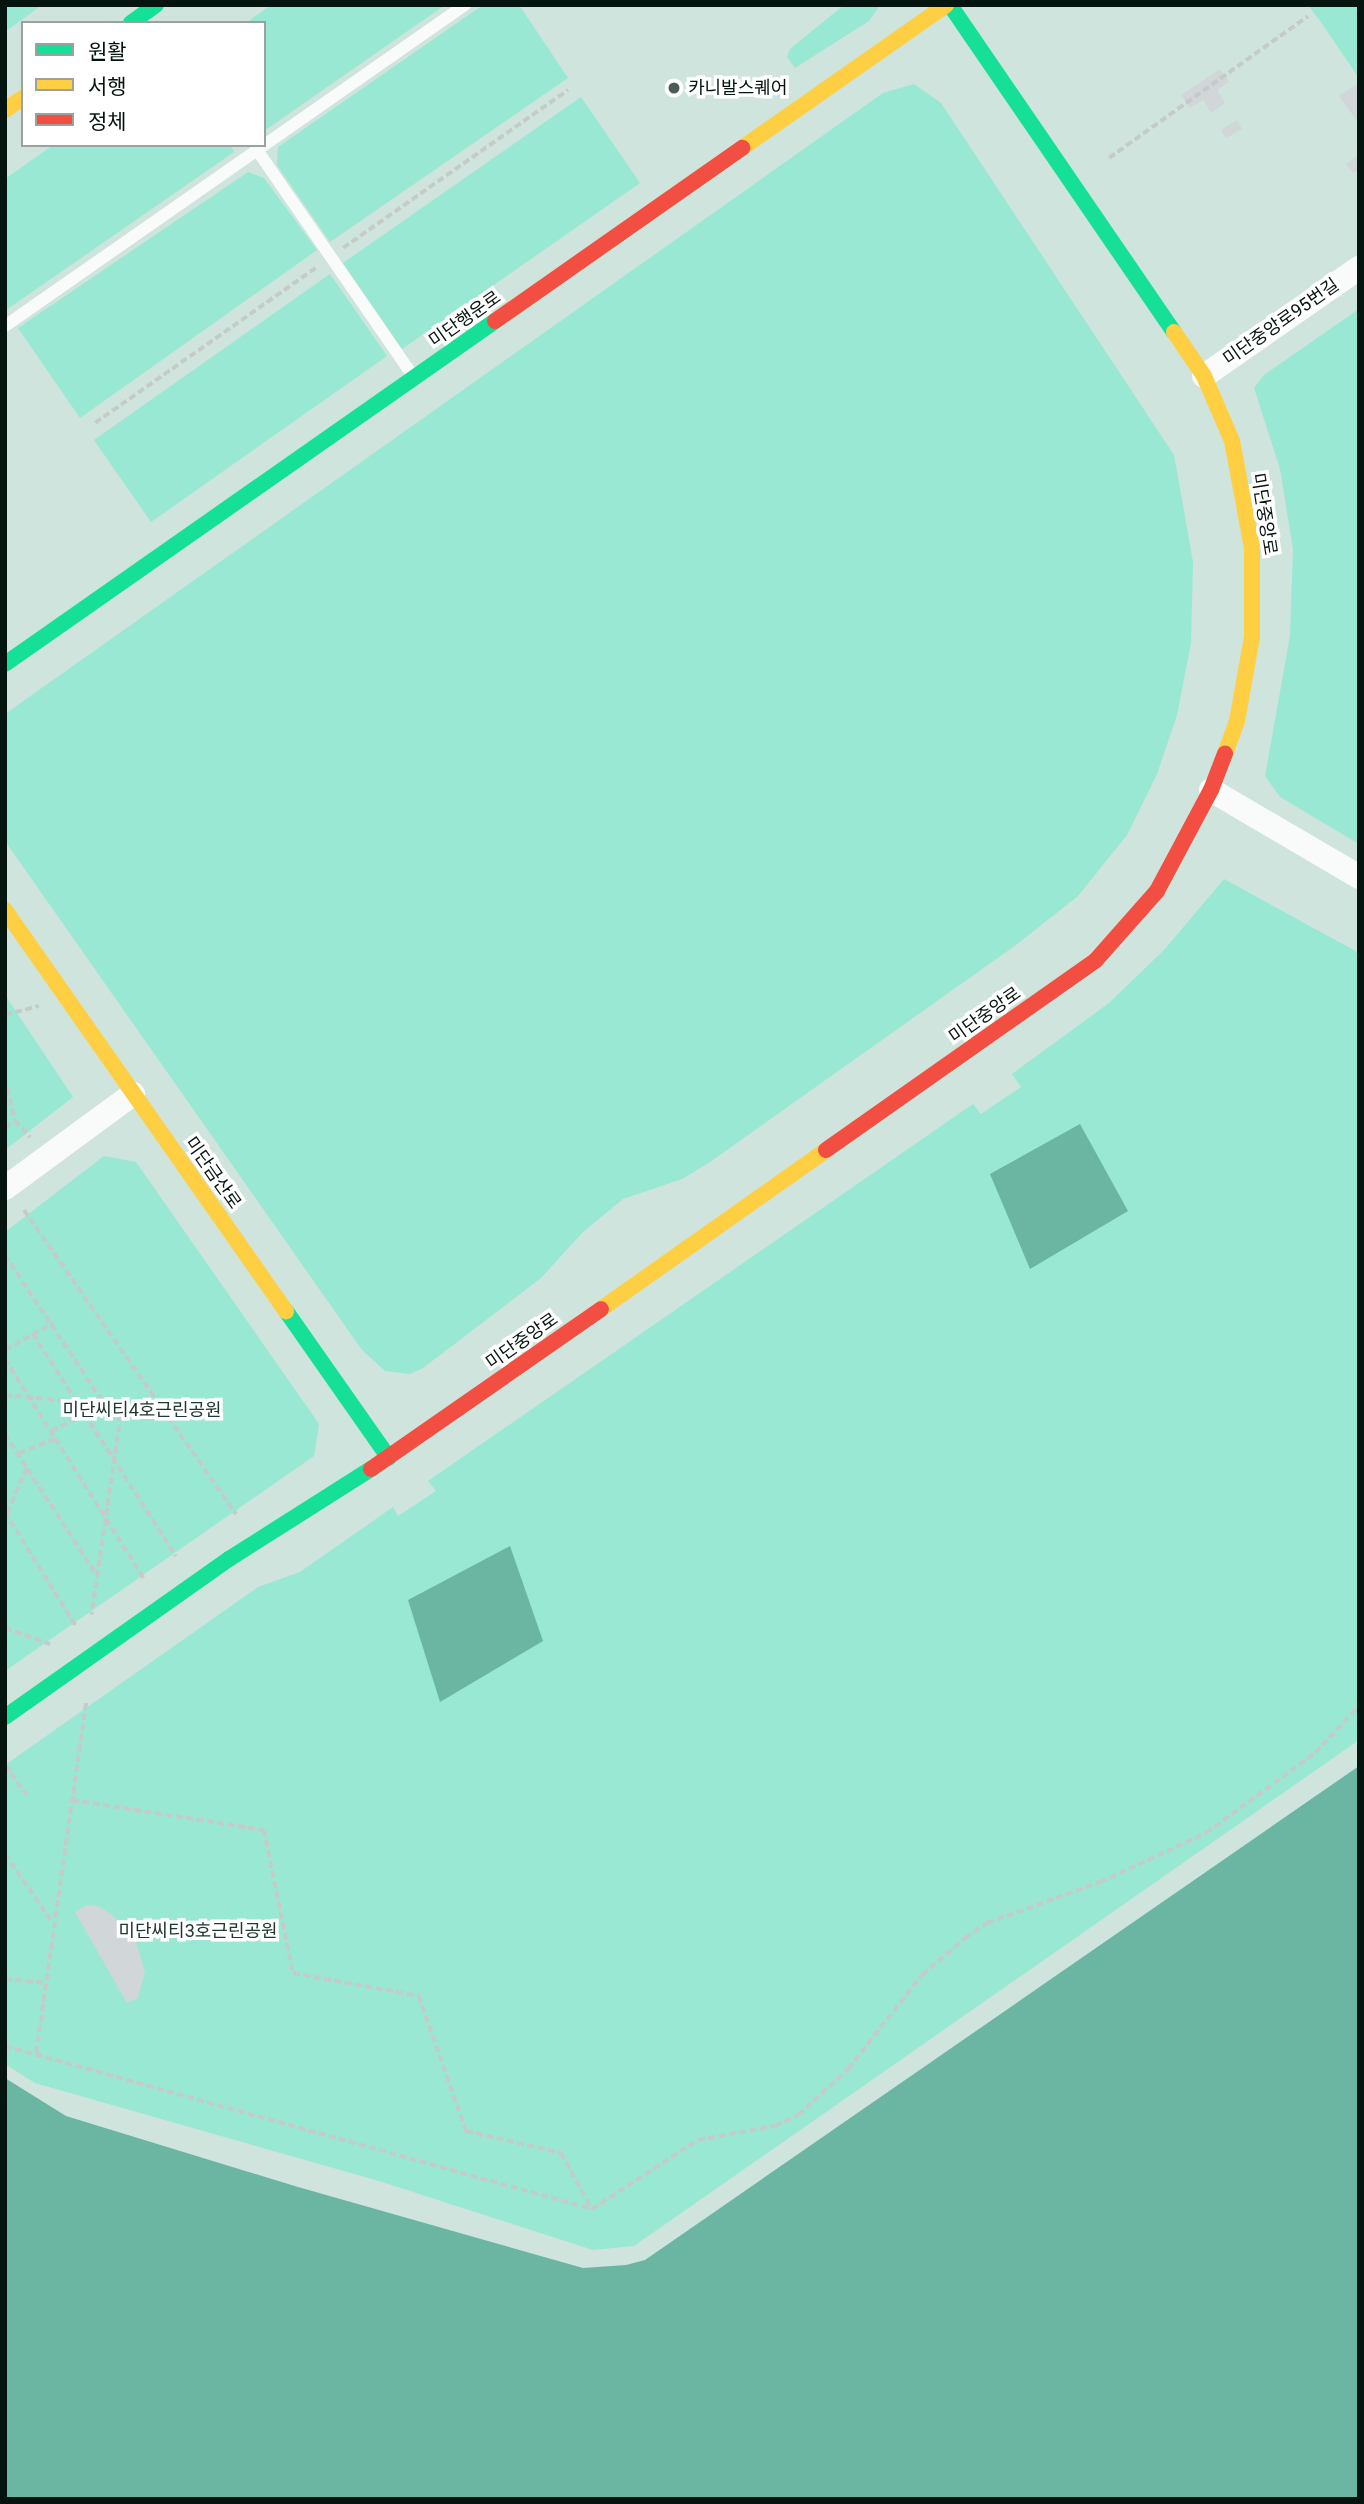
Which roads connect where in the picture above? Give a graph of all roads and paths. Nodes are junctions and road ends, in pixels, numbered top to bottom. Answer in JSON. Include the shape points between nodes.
{"nodes":[{"id":1,"x":156,"y":5,"type":"edge"},
{"id":2,"x":465,"y":5,"type":"edge"},
{"id":3,"x":948,"y":5,"type":"edge"},
{"id":4,"x":1308,"y":16,"type":"dead end"},
{"id":5,"x":134,"y":21,"type":"edge"},
{"id":6,"x":21,"y":99,"type":"edge"},
{"id":7,"x":5,"y":110,"type":"edge"},
{"id":8,"x":266,"y":144,"type":"edge"},
{"id":9,"x":261,"y":147,"type":"edge"},
{"id":10,"x":257,"y":150,"type":"junction"},
{"id":11,"x":1109,"y":158,"type":"dead end"},
{"id":12,"x":1359,"y":268,"type":"edge"},
{"id":13,"x":5,"y":326,"type":"edge"},
{"id":14,"x":1204,"y":376,"type":"junction"},
{"id":15,"x":415,"y":379,"type":"junction"},
{"id":16,"x":5,"y":664,"type":"edge"},
{"id":17,"x":1212,"y":790,"type":"junction"},
{"id":18,"x":1359,"y":877,"type":"edge"},
{"id":19,"x":5,"y":910,"type":"edge"},
{"id":20,"x":40,"y":1006,"type":"dead end"},
{"id":21,"x":5,"y":1015,"type":"edge"},
{"id":22,"x":5,"y":1078,"type":"edge"},
{"id":23,"x":134,"y":1094,"type":"junction"},
{"id":24,"x":15,"y":1120,"type":"junction"},
{"id":25,"x":5,"y":1128,"type":"edge"},
{"id":26,"x":30,"y":1137,"type":"dead end"},
{"id":27,"x":5,"y":1188,"type":"edge"},
{"id":28,"x":24,"y":1210,"type":"dead end"},
{"id":29,"x":5,"y":1255,"type":"edge"},
{"id":30,"x":53,"y":1323,"type":"junction"},
{"id":31,"x":33,"y":1334,"type":"junction"},
{"id":32,"x":5,"y":1350,"type":"edge"},
{"id":33,"x":5,"y":1359,"type":"edge"},
{"id":34,"x":5,"y":1395,"type":"edge"},
{"id":35,"x":31,"y":1399,"type":"junction"},
{"id":36,"x":77,"y":1403,"type":"junction"},
{"id":37,"x":105,"y":1405,"type":"junction"},
{"id":38,"x":85,"y":1414,"type":"junction"},
{"id":39,"x":51,"y":1431,"type":"junction"},
{"id":40,"x":5,"y":1434,"type":"edge"},
{"id":41,"x":56,"y":1439,"type":"junction"},
{"id":42,"x":18,"y":1453,"type":"junction"},
{"id":43,"x":389,"y":1458,"type":"junction"},
{"id":44,"x":115,"y":1460,"type":"junction"},
{"id":45,"x":27,"y":1467,"type":"junction"},
{"id":46,"x":6,"y":1513,"type":"edge"},
{"id":47,"x":236,"y":1514,"type":"dead end"},
{"id":48,"x":106,"y":1519,"type":"junction"},
{"id":49,"x":176,"y":1556,"type":"dead end"},
{"id":50,"x":97,"y":1576,"type":"junction"},
{"id":51,"x":144,"y":1579,"type":"dead end"},
{"id":52,"x":92,"y":1615,"type":"dead end"},
{"id":53,"x":76,"y":1626,"type":"dead end"},
{"id":54,"x":5,"y":1628,"type":"edge"},
{"id":55,"x":50,"y":1644,"type":"dead end"},
{"id":56,"x":86,"y":1700,"type":"dead end"},
{"id":57,"x":1359,"y":1706,"type":"edge"},
{"id":58,"x":5,"y":1717,"type":"edge"},
{"id":59,"x":5,"y":1765,"type":"edge"},
{"id":60,"x":9,"y":1770,"type":"edge"},
{"id":61,"x":27,"y":1794,"type":"dead end"},
{"id":62,"x":72,"y":1800,"type":"junction"},
{"id":63,"x":5,"y":1854,"type":"edge"},
{"id":64,"x":54,"y":1925,"type":"junction"},
{"id":65,"x":5,"y":1979,"type":"edge"},
{"id":66,"x":46,"y":1983,"type":"junction"},
{"id":67,"x":5,"y":2046,"type":"edge"},
{"id":68,"x":36,"y":2053,"type":"junction"},
{"id":69,"x":592,"y":2209,"type":"junction"}],
"edges":[{"from":1,"to":5,"type":"street"},
{"from":2,"to":8,"type":"lane"},
{"from":3,"to":14,"type":"street","name":"미단중앙로"},
{"from":3,"to":15,"type":"street","name":"미단행운로"},
{"from":4,"to":11,"type":"path"},
{"from":6,"to":7,"type":"street"},
{"from":9,"to":10,"type":"lane"},
{"from":10,"to":13,"type":"lane"},
{"from":10,"to":15,"type":"lane"},
{"from":12,"to":14,"type":"street","name":"미단중앙로95번길"},
{"from":14,"to":17,"type":"street","name":"미단중앙로","via":[[1232,441],[1252,548],[1252,637],[1237,721]]},
{"from":15,"to":16,"type":"street","name":"미단행운로"},
{"from":17,"to":18,"type":"street"},
{"from":17,"to":43,"type":"street","name":"미단중앙로","via":[[1157,891],[1096,960]]},
{"from":19,"to":23,"type":"street","name":"미단금산로"},
{"from":20,"to":21,"type":"path"},
{"from":22,"to":24,"type":"path"},
{"from":23,"to":27,"type":"street"},
{"from":23,"to":43,"type":"street","name":"미단금산로"},
{"from":24,"to":25,"type":"path"},
{"from":24,"to":26,"type":"path"},
{"from":28,"to":47,"type":"path"},
{"from":29,"to":30,"type":"path"},
{"from":30,"to":31,"type":"path"},
{"from":30,"to":37,"type":"path"},
{"from":31,"to":32,"type":"path"},
{"from":31,"to":36,"type":"path"},
{"from":33,"to":35,"type":"path"},
{"from":34,"to":35,"type":"path"},
{"from":35,"to":36,"type":"path"},
{"from":35,"to":39,"type":"path"},
{"from":36,"to":37,"type":"path"},
{"from":36,"to":38,"type":"path"},
{"from":37,"to":44,"type":"path","via":[[116,1406],[121,1415]]},
{"from":38,"to":39,"type":"path"},
{"from":38,"to":44,"type":"path"},
{"from":39,"to":41,"type":"path"},
{"from":40,"to":42,"type":"path"},
{"from":41,"to":42,"type":"path"},
{"from":41,"to":48,"type":"path"},
{"from":42,"to":45,"type":"path"},
{"from":43,"to":58,"type":"street","name":"미단중앙로","via":[[229,1559]]},
{"from":44,"to":48,"type":"path"},
{"from":44,"to":49,"type":"path"},
{"from":45,"to":46,"type":"path"},
{"from":45,"to":50,"type":"path"},
{"from":46,"to":53,"type":"path"},
{"from":48,"to":50,"type":"path"},
{"from":48,"to":51,"type":"path"},
{"from":50,"to":52,"type":"path"},
{"from":54,"to":55,"type":"path"},
{"from":56,"to":62,"type":"path"},
{"from":57,"to":69,"type":"path","via":[[1315,1753],[1206,1833],[1100,1882],[987,1923],[965,1938],[922,1975],[848,2069],[798,2115],[775,2126],[698,2140]]},
{"from":59,"to":60,"type":"path"},
{"from":60,"to":61,"type":"path"},
{"from":62,"to":64,"type":"path"},
{"from":62,"to":69,"type":"path","via":[[264,1830],[293,1973],[419,1996],[466,2131],[561,2152]]},
{"from":63,"to":64,"type":"path"},
{"from":64,"to":66,"type":"path"},
{"from":65,"to":66,"type":"path"},
{"from":66,"to":68,"type":"path"},
{"from":67,"to":68,"type":"path"},
{"from":68,"to":69,"type":"path"}]}
